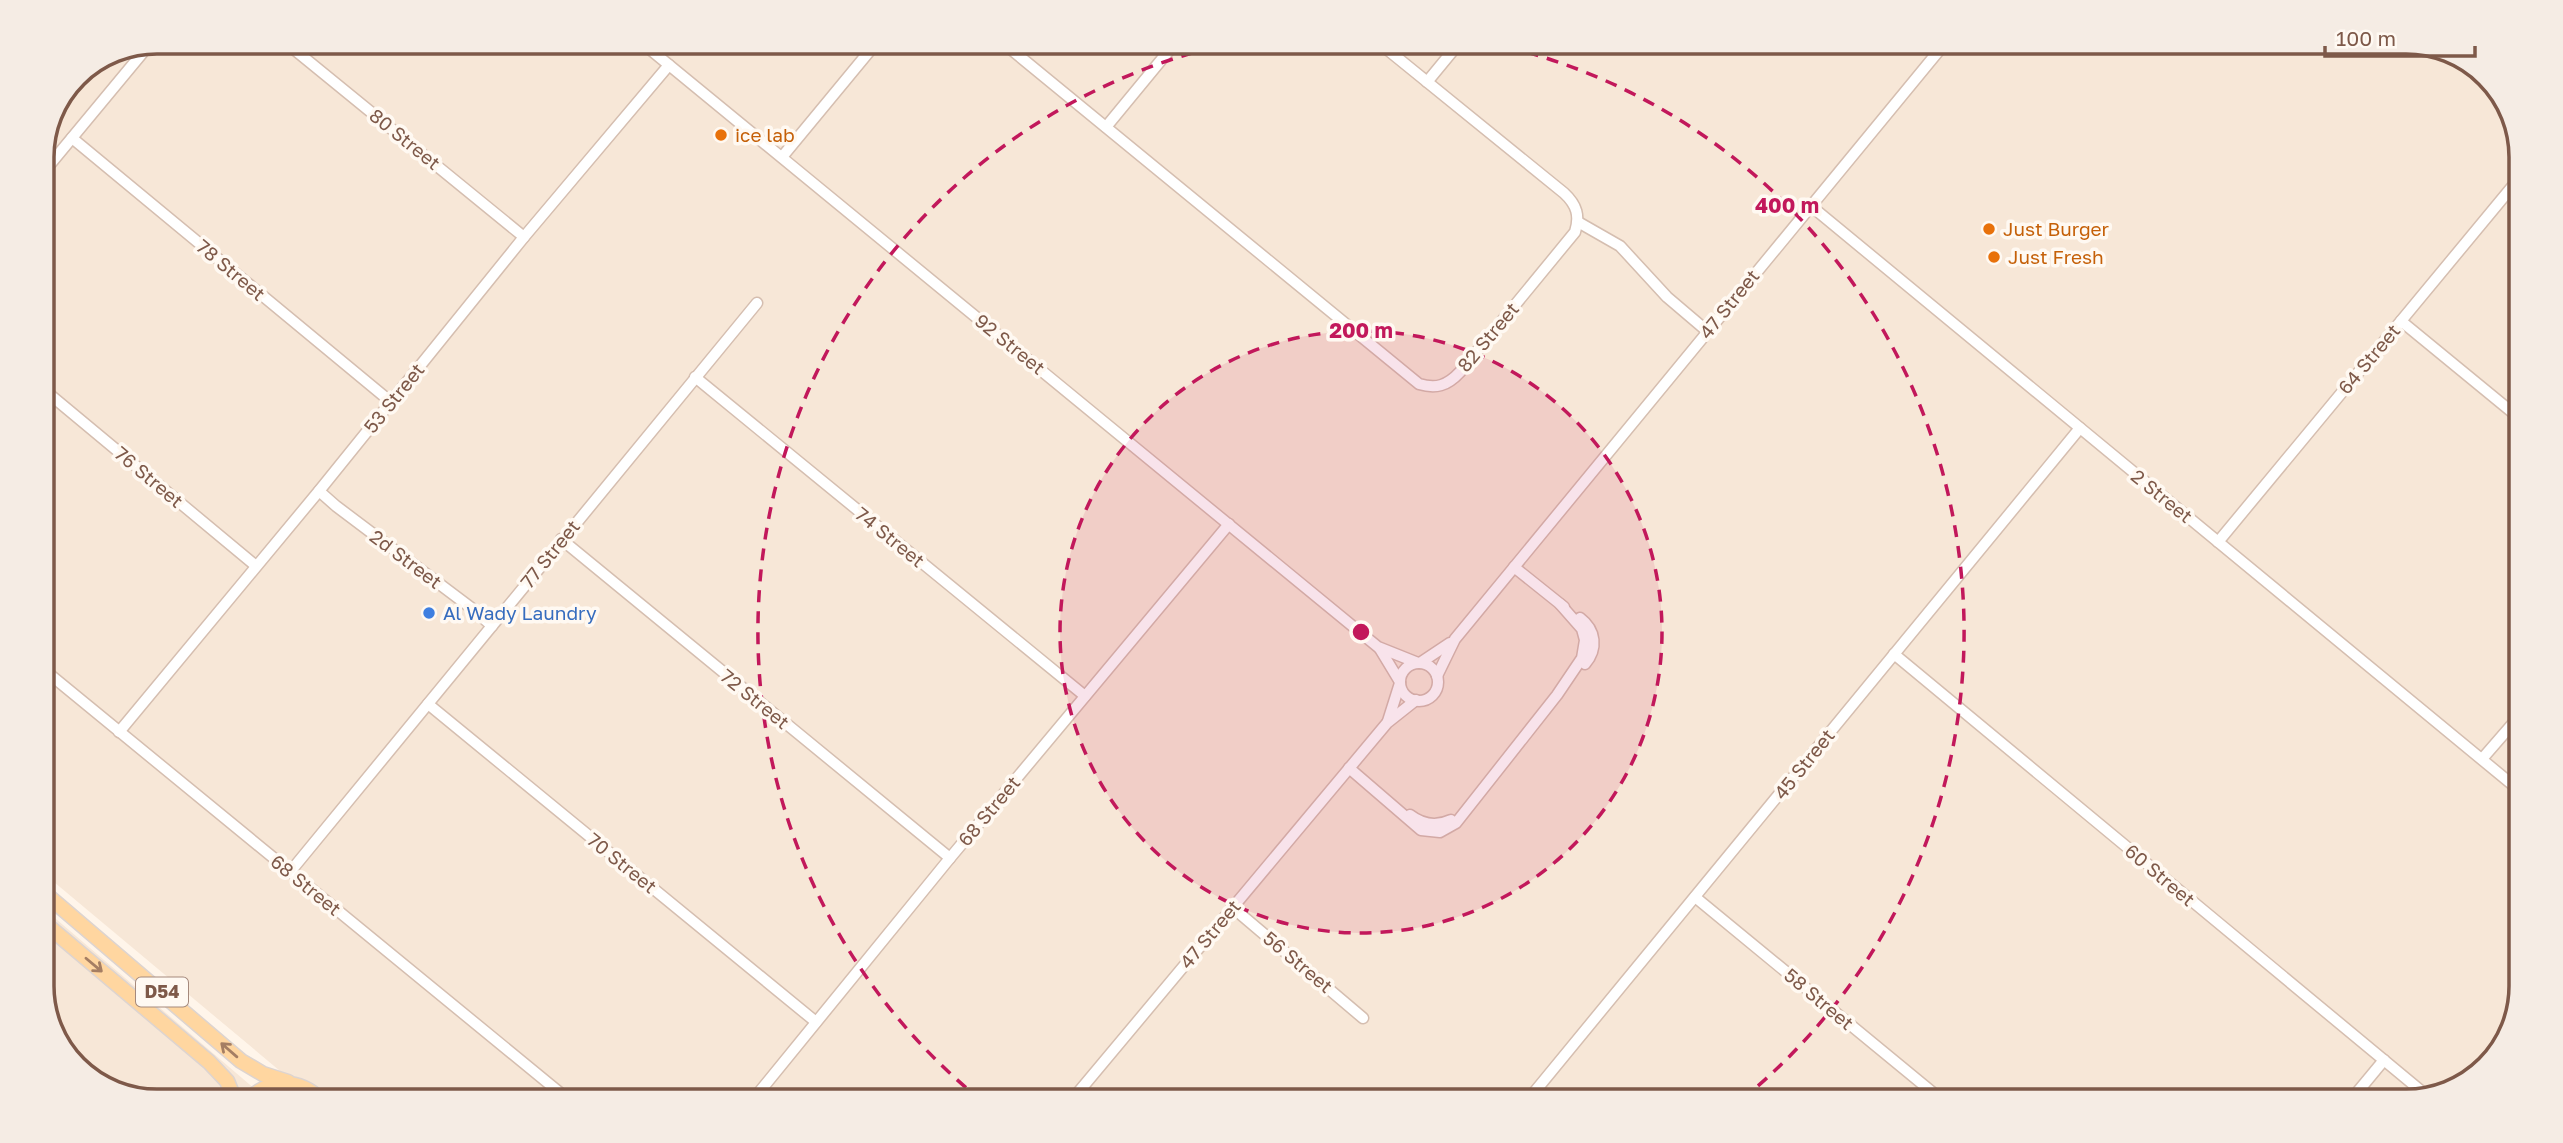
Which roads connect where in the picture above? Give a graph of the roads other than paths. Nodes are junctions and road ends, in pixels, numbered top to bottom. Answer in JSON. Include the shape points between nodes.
{"nodes":[{"id":1,"x":300,"y":54,"type":"edge"},
{"id":2,"x":656,"y":54,"type":"edge"},
{"id":3,"x":867,"y":54,"type":"edge"},
{"id":4,"x":1017,"y":54,"type":"edge"},
{"id":5,"x":1164,"y":54,"type":"edge"},
{"id":6,"x":1393,"y":54,"type":"edge"},
{"id":7,"x":1450,"y":54,"type":"edge"},
{"id":8,"x":1936,"y":54,"type":"edge"},
{"id":9,"x":141,"y":56,"type":"edge"},
{"id":10,"x":669,"y":65,"type":"junction"},
{"id":11,"x":1427,"y":82,"type":"junction"},
{"id":12,"x":1106,"y":127,"type":"junction"},
{"id":13,"x":72,"y":138,"type":"junction"},
{"id":14,"x":782,"y":158,"type":"junction"},
{"id":15,"x":54,"y":160,"type":"edge"},
{"id":16,"x":2509,"y":190,"type":"edge"},
{"id":17,"x":1811,"y":206,"type":"junction"},
{"id":18,"x":1578,"y":222,"type":"junction"},
{"id":19,"x":524,"y":237,"type":"junction"},
{"id":20,"x":757,"y":303,"type":"dead end"},
{"id":21,"x":2401,"y":321,"type":"junction"},
{"id":22,"x":1707,"y":331,"type":"junction"},
{"id":23,"x":695,"y":377,"type":"junction"},
{"id":24,"x":54,"y":398,"type":"edge"},
{"id":25,"x":391,"y":402,"type":"junction"},
{"id":26,"x":2509,"y":410,"type":"edge"},
{"id":27,"x":2080,"y":428,"type":"junction"},
{"id":28,"x":319,"y":491,"type":"junction"},
{"id":29,"x":1229,"y":524,"type":"junction"},
{"id":30,"x":561,"y":539,"type":"junction"},
{"id":31,"x":2218,"y":542,"type":"junction"},
{"id":32,"x":256,"y":566,"type":"junction"},
{"id":33,"x":1514,"y":568,"type":"junction"},
{"id":34,"x":492,"y":626,"type":"junction"},
{"id":35,"x":1455,"y":639,"type":"junction"},
{"id":36,"x":1378,"y":647,"type":"junction"},
{"id":37,"x":1894,"y":654,"type":"junction"},
{"id":38,"x":1419,"y":663,"type":"junction"},
{"id":39,"x":1437,"y":676,"type":"junction"},
{"id":40,"x":54,"y":678,"type":"edge"},
{"id":41,"x":1400,"y":683,"type":"junction"},
{"id":42,"x":1085,"y":696,"type":"junction"},
{"id":43,"x":1416,"y":700,"type":"junction"},
{"id":44,"x":428,"y":704,"type":"junction"},
{"id":45,"x":1387,"y":723,"type":"junction"},
{"id":46,"x":2509,"y":728,"type":"edge"},
{"id":47,"x":119,"y":732,"type":"junction"},
{"id":48,"x":2482,"y":759,"type":"junction"},
{"id":49,"x":1349,"y":768,"type":"junction"},
{"id":50,"x":2509,"y":782,"type":"edge"},
{"id":51,"x":950,"y":858,"type":"junction"},
{"id":52,"x":290,"y":872,"type":"junction"},
{"id":53,"x":1695,"y":897,"type":"junction"},
{"id":54,"x":54,"y":901,"type":"edge"},
{"id":55,"x":1232,"y":907,"type":"junction"},
{"id":56,"x":54,"y":931,"type":"edge"},
{"id":57,"x":1363,"y":1018,"type":"dead end"},
{"id":58,"x":816,"y":1022,"type":"junction"},
{"id":59,"x":2384,"y":1060,"type":"junction"},
{"id":60,"x":288,"y":1082,"type":"junction"},
{"id":61,"x":2418,"y":1088,"type":"edge"},
{"id":62,"x":230,"y":1089,"type":"edge"},
{"id":63,"x":261,"y":1089,"type":"edge"},
{"id":64,"x":308,"y":1089,"type":"edge"},
{"id":65,"x":555,"y":1089,"type":"edge"},
{"id":66,"x":762,"y":1089,"type":"edge"},
{"id":67,"x":1081,"y":1089,"type":"edge"},
{"id":68,"x":1537,"y":1089,"type":"edge"},
{"id":69,"x":1928,"y":1089,"type":"edge"},
{"id":70,"x":2360,"y":1089,"type":"edge"}],
"edges":[{"from":1,"to":19,"type":"street","name":"80 Street"},
{"from":2,"to":10,"type":"street","name":"92 Street"},
{"from":3,"to":14,"type":"street"},
{"from":4,"to":12,"type":"street","name":"82 Street"},
{"from":5,"to":12,"type":"street"},
{"from":6,"to":11,"type":"street"},
{"from":7,"to":11,"type":"street"},
{"from":8,"to":17,"type":"street","name":"47 Street"},
{"from":9,"to":13,"type":"street"},
{"from":10,"to":14,"type":"street","name":"92 Street"},
{"from":10,"to":19,"type":"street","name":"53 Street"},
{"from":11,"to":18,"type":"street","via":[[1572,201]]},
{"from":12,"to":18,"type":"street","name":"82 Street","via":[[1419,384],[1430,387],[1452,381],[1575,232]]},
{"from":13,"to":15,"type":"street"},
{"from":13,"to":25,"type":"street","name":"78 Street"},
{"from":14,"to":29,"type":"street","name":"92 Street"},
{"from":16,"to":21,"type":"street","name":"64 Street"},
{"from":17,"to":22,"type":"street","name":"47 Street"},
{"from":17,"to":27,"type":"street","name":"2 Street"},
{"from":18,"to":22,"type":"street","via":[[1620,246],[1667,297]]},
{"from":19,"to":25,"type":"street","name":"53 Street"},
{"from":20,"to":23,"type":"street","name":"77 Street"},
{"from":21,"to":26,"type":"street"},
{"from":21,"to":31,"type":"street","name":"64 Street"},
{"from":22,"to":33,"type":"street","name":"47 Street"},
{"from":23,"to":30,"type":"street","name":"77 Street"},
{"from":23,"to":42,"type":"street","name":"74 Street"},
{"from":24,"to":32,"type":"street","name":"76 Street"},
{"from":25,"to":28,"type":"street","name":"53 Street"},
{"from":27,"to":31,"type":"street","name":"2 Street"},
{"from":27,"to":37,"type":"street","name":"45 Street"},
{"from":28,"to":32,"type":"street","name":"53 Street"},
{"from":28,"to":34,"type":"street","name":"2d Street"},
{"from":29,"to":36,"type":"street","name":"92 Street"},
{"from":29,"to":42,"type":"street","name":"68 Street"},
{"from":30,"to":34,"type":"street","name":"77 Street"},
{"from":30,"to":51,"type":"street","name":"72 Street"},
{"from":31,"to":48,"type":"street","name":"2 Street"},
{"from":32,"to":47,"type":"street","name":"53 Street"},
{"from":33,"to":35,"type":"street","name":"47 Street"},
{"from":33,"to":49,"type":"street","via":[[1579,624],[1585,646],[1580,663],[1557,695],[1471,802],[1452,819],[1434,825],[1416,820]]},
{"from":34,"to":44,"type":"street","name":"77 Street"},
{"from":35,"to":38,"type":"street","name":"47 Street"},
{"from":35,"to":39,"type":"street","name":"47 Street"},
{"from":36,"to":38,"type":"street","name":"92 Street"},
{"from":36,"to":41,"type":"street","name":"92 Street"},
{"from":37,"to":53,"type":"street","name":"45 Street"},
{"from":37,"to":59,"type":"street","name":"60 Street"},
{"from":38,"to":39,"type":"street","via":[[1431,667]]},
{"from":38,"to":41,"type":"street","via":[[1405,669]]},
{"from":39,"to":43,"type":"street","via":[[1433,694]]},
{"from":40,"to":47,"type":"street","name":"68 Street"},
{"from":41,"to":43,"type":"street","via":[[1405,695]]},
{"from":41,"to":45,"type":"street","name":"47 Street"},
{"from":42,"to":51,"type":"street","name":"68 Street"},
{"from":43,"to":45,"type":"street","name":"47 Street"},
{"from":44,"to":52,"type":"street","name":"77 Street"},
{"from":44,"to":58,"type":"street","name":"70 Street"},
{"from":45,"to":49,"type":"street","name":"47 Street"},
{"from":46,"to":48,"type":"street"},
{"from":47,"to":52,"type":"street","name":"68 Street"},
{"from":48,"to":50,"type":"street","name":"2 Street"},
{"from":49,"to":55,"type":"street","name":"47 Street"},
{"from":51,"to":58,"type":"street","name":"68 Street"},
{"from":52,"to":65,"type":"street","name":"68 Street"},
{"from":53,"to":68,"type":"street","name":"45 Street"},
{"from":53,"to":69,"type":"street","name":"58 Street"},
{"from":60,"to":54,"type":"main road","number":"D54","one_way":true,"via":[[241,1061]]},
{"from":55,"to":57,"type":"street","name":"56 Street"},
{"from":55,"to":67,"type":"street","name":"47 Street"},
{"from":56,"to":62,"type":"main road","number":"D54","one_way":true,"via":[[209,1062]]},
{"from":58,"to":66,"type":"street","name":"68 Street"},
{"from":59,"to":61,"type":"street","name":"60 Street"},
{"from":59,"to":70,"type":"street"},
{"from":60,"to":63,"type":"main road"},
{"from":60,"to":64,"type":"main road"}]}
